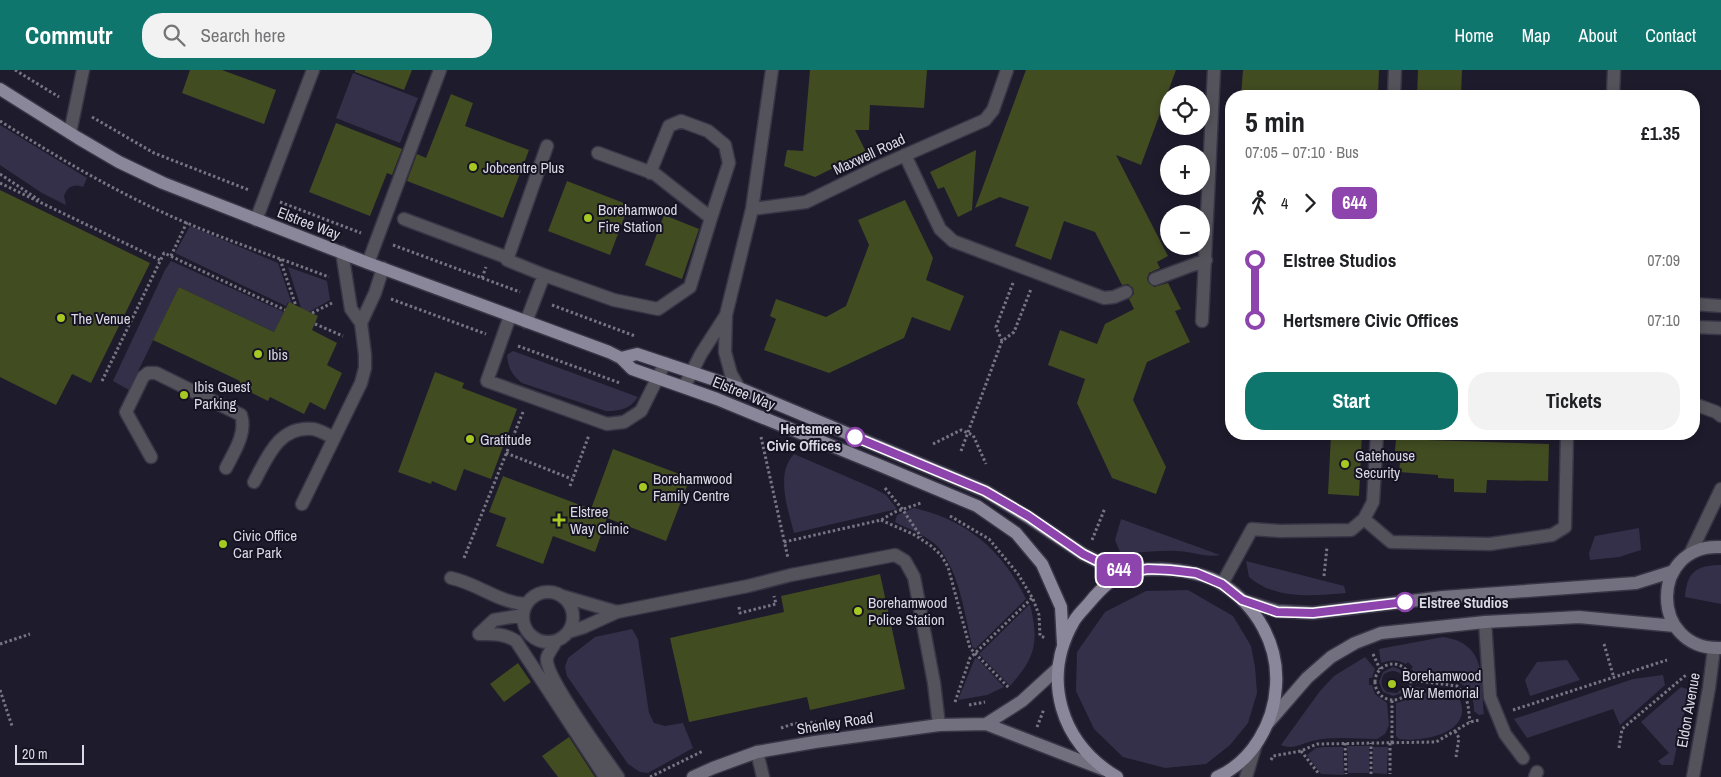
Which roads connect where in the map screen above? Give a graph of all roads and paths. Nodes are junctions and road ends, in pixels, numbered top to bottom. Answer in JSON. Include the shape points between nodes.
{"nodes":[{"id":1,"x":15,"y":70,"type":"edge"},
{"id":2,"x":83,"y":70,"type":"edge"},
{"id":3,"x":313,"y":70,"type":"edge"},
{"id":4,"x":440,"y":70,"type":"edge"},
{"id":5,"x":772,"y":70,"type":"edge"},
{"id":6,"x":1007,"y":70,"type":"edge"},
{"id":7,"x":1214,"y":70,"type":"edge"},
{"id":8,"x":1395,"y":70,"type":"edge"},
{"id":9,"x":1614,"y":70,"type":"edge"},
{"id":10,"x":0,"y":89,"type":"edge"},
{"id":11,"x":1394,"y":90,"type":"edge"},
{"id":12,"x":1612,"y":90,"type":"edge"},
{"id":13,"x":76,"y":107,"type":"junction"},
{"id":14,"x":0,"y":121,"type":"edge"},
{"id":15,"x":70,"y":133,"type":"junction"},
{"id":16,"x":547,"y":146,"type":"dead end"},
{"id":17,"x":598,"y":153,"type":"dead end"},
{"id":18,"x":905,"y":155,"type":"junction"},
{"id":19,"x":650,"y":173,"type":"junction"},
{"id":20,"x":0,"y":174,"type":"edge"},
{"id":21,"x":0,"y":183,"type":"edge"},
{"id":22,"x":265,"y":196,"type":"junction"},
{"id":23,"x":50,"y":207,"type":"junction"},
{"id":24,"x":752,"y":209,"type":"junction"},
{"id":25,"x":711,"y":218,"type":"junction"},
{"id":26,"x":404,"y":219,"type":"dead end"},
{"id":27,"x":256,"y":220,"type":"junction"},
{"id":28,"x":187,"y":222,"type":"junction"},
{"id":29,"x":376,"y":238,"type":"junction"},
{"id":30,"x":342,"y":252,"type":"junction"},
{"id":31,"x":171,"y":256,"type":"junction"},
{"id":32,"x":280,"y":258,"type":"junction"},
{"id":33,"x":508,"y":258,"type":"junction"},
{"id":34,"x":160,"y":260,"type":"junction"},
{"id":35,"x":1206,"y":260,"type":"junction"},
{"id":36,"x":368,"y":263,"type":"junction"},
{"id":37,"x":1019,"y":266,"type":"junction"},
{"id":38,"x":383,"y":268,"type":"junction"},
{"id":39,"x":1037,"y":272,"type":"junction"},
{"id":40,"x":544,"y":275,"type":"junction"},
{"id":41,"x":336,"y":279,"type":"dead end"},
{"id":42,"x":1155,"y":280,"type":"dead end"},
{"id":43,"x":1126,"y":292,"type":"dead end"},
{"id":44,"x":535,"y":298,"type":"junction"},
{"id":45,"x":393,"y":300,"type":"dead end"},
{"id":46,"x":332,"y":303,"type":"dead end"},
{"id":47,"x":1700,"y":304,"type":"edge"},
{"id":48,"x":296,"y":306,"type":"dead end"},
{"id":49,"x":1721,"y":306,"type":"edge"},
{"id":50,"x":285,"y":310,"type":"dead end"},
{"id":51,"x":312,"y":313,"type":"dead end"},
{"id":52,"x":726,"y":315,"type":"junction"},
{"id":53,"x":510,"y":316,"type":"junction"},
{"id":54,"x":1202,"y":320,"type":"dead end"},
{"id":55,"x":526,"y":322,"type":"junction"},
{"id":56,"x":361,"y":323,"type":"junction"},
{"id":57,"x":315,"y":324,"type":"dead end"},
{"id":58,"x":1700,"y":327,"type":"edge"},
{"id":59,"x":1721,"y":328,"type":"edge"},
{"id":60,"x":343,"y":336,"type":"dead end"},
{"id":61,"x":639,"y":338,"type":"dead end"},
{"id":62,"x":502,"y":340,"type":"junction"},
{"id":63,"x":1002,"y":341,"type":"junction"},
{"id":64,"x":621,"y":358,"type":"junction"},
{"id":65,"x":665,"y":363,"type":"junction"},
{"id":66,"x":692,"y":372,"type":"junction"},
{"id":67,"x":658,"y":378,"type":"junction"},
{"id":68,"x":102,"y":381,"type":"dead end"},
{"id":69,"x":684,"y":387,"type":"junction"},
{"id":70,"x":739,"y":388,"type":"junction"},
{"id":71,"x":650,"y":394,"type":"junction"},
{"id":72,"x":530,"y":396,"type":"junction"},
{"id":73,"x":1700,"y":406,"type":"edge"},
{"id":74,"x":1721,"y":416,"type":"edge"},
{"id":75,"x":595,"y":420,"type":"junction"},
{"id":76,"x":752,"y":433,"type":"dead end"},
{"id":77,"x":968,"y":433,"type":"junction"},
{"id":78,"x":761,"y":437,"type":"junction"},
{"id":79,"x":334,"y":438,"type":"junction"},
{"id":80,"x":770,"y":440,"type":"dead end"},
{"id":81,"x":1377,"y":440,"type":"edge"},
{"id":82,"x":1567,"y":440,"type":"edge"},
{"id":83,"x":933,"y":444,"type":"dead end"},
{"id":84,"x":962,"y":451,"type":"dead end"},
{"id":85,"x":506,"y":453,"type":"junction"},
{"id":86,"x":151,"y":458,"type":"dead end"},
{"id":87,"x":986,"y":464,"type":"dead end"},
{"id":88,"x":226,"y":468,"type":"dead end"},
{"id":89,"x":572,"y":479,"type":"junction"},
{"id":90,"x":254,"y":482,"type":"dead end"},
{"id":91,"x":570,"y":486,"type":"dead end"},
{"id":92,"x":890,"y":488,"type":"dead end"},
{"id":93,"x":1721,"y":489,"type":"edge"},
{"id":94,"x":914,"y":499,"type":"dead end"},
{"id":95,"x":922,"y":503,"type":"junction"},
{"id":96,"x":302,"y":504,"type":"dead end"},
{"id":97,"x":928,"y":506,"type":"dead end"},
{"id":98,"x":1105,"y":508,"type":"dead end"},
{"id":99,"x":903,"y":510,"type":"junction"},
{"id":100,"x":942,"y":512,"type":"dead end"},
{"id":101,"x":1364,"y":519,"type":"junction"},
{"id":102,"x":880,"y":520,"type":"junction"},
{"id":103,"x":1329,"y":531,"type":"junction"},
{"id":104,"x":923,"y":540,"type":"junction"},
{"id":105,"x":1092,"y":540,"type":"dead end"},
{"id":106,"x":784,"y":542,"type":"junction"},
{"id":107,"x":1721,"y":547,"type":"edge"},
{"id":108,"x":1690,"y":554,"type":"junction"},
{"id":109,"x":464,"y":558,"type":"dead end"},
{"id":110,"x":1674,"y":571,"type":"junction"},
{"id":111,"x":1126,"y":573,"type":"junction"},
{"id":112,"x":791,"y":575,"type":"junction"},
{"id":113,"x":1324,"y":576,"type":"dead end"},
{"id":114,"x":450,"y":578,"type":"dead end"},
{"id":115,"x":1222,"y":584,"type":"junction"},
{"id":116,"x":562,"y":596,"type":"junction"},
{"id":117,"x":1032,"y":598,"type":"junction"},
{"id":118,"x":1242,"y":600,"type":"junction"},
{"id":119,"x":524,"y":610,"type":"junction"},
{"id":120,"x":616,"y":612,"type":"junction"},
{"id":121,"x":1485,"y":622,"type":"junction"},
{"id":122,"x":1675,"y":626,"type":"junction"},
{"id":123,"x":568,"y":632,"type":"junction"},
{"id":124,"x":30,"y":634,"type":"dead end"},
{"id":125,"x":529,"y":634,"type":"junction"},
{"id":126,"x":1040,"y":636,"type":"dead end"},
{"id":127,"x":516,"y":641,"type":"junction"},
{"id":128,"x":556,"y":641,"type":"junction"},
{"id":129,"x":0,"y":644,"type":"edge"},
{"id":130,"x":1063,"y":644,"type":"junction"},
{"id":131,"x":1604,"y":644,"type":"dead end"},
{"id":132,"x":1717,"y":648,"type":"edge"},
{"id":133,"x":1372,"y":652,"type":"dead end"},
{"id":134,"x":975,"y":653,"type":"junction"},
{"id":135,"x":1667,"y":660,"type":"dead end"},
{"id":136,"x":1057,"y":669,"type":"junction"},
{"id":137,"x":1380,"y":669,"type":"junction"},
{"id":138,"x":1686,"y":675,"type":"dead end"},
{"id":139,"x":1614,"y":678,"type":"junction"},
{"id":140,"x":1411,"y":680,"type":"junction"},
{"id":141,"x":1010,"y":689,"type":"dead end"},
{"id":142,"x":0,"y":690,"type":"edge"},
{"id":143,"x":1392,"y":700,"type":"junction"},
{"id":144,"x":954,"y":707,"type":"dead end"},
{"id":145,"x":1513,"y":711,"type":"dead end"},
{"id":146,"x":1486,"y":719,"type":"dead end"},
{"id":147,"x":1470,"y":722,"type":"junction"},
{"id":148,"x":986,"y":724,"type":"junction"},
{"id":149,"x":1268,"y":724,"type":"junction"},
{"id":150,"x":939,"y":725,"type":"junction"},
{"id":151,"x":12,"y":726,"type":"dead end"},
{"id":152,"x":1456,"y":730,"type":"junction"},
{"id":153,"x":1345,"y":743,"type":"junction"},
{"id":154,"x":1371,"y":743,"type":"junction"},
{"id":155,"x":1391,"y":743,"type":"junction"},
{"id":156,"x":1256,"y":744,"type":"junction"},
{"id":157,"x":1619,"y":748,"type":"dead end"},
{"id":158,"x":1301,"y":751,"type":"junction"},
{"id":159,"x":756,"y":752,"type":"junction"},
{"id":160,"x":1456,"y":757,"type":"dead end"},
{"id":161,"x":1523,"y":758,"type":"dead end"},
{"id":162,"x":1269,"y":764,"type":"dead end"},
{"id":163,"x":1111,"y":774,"type":"edge"},
{"id":164,"x":1319,"y":774,"type":"dead end"},
{"id":165,"x":1346,"y":774,"type":"dead end"},
{"id":166,"x":1371,"y":774,"type":"dead end"},
{"id":167,"x":1390,"y":774,"type":"dead end"},
{"id":168,"x":605,"y":777,"type":"edge"},
{"id":169,"x":618,"y":777,"type":"edge"},
{"id":170,"x":693,"y":777,"type":"edge"},
{"id":171,"x":763,"y":777,"type":"edge"},
{"id":172,"x":1217,"y":777,"type":"edge"},
{"id":173,"x":1246,"y":777,"type":"edge"},
{"id":174,"x":1693,"y":777,"type":"edge"}],
"edges":[{"from":1,"to":13,"type":"path"},
{"from":2,"to":13,"type":"street"},
{"from":3,"to":22,"type":"street"},
{"from":4,"to":29,"type":"street"},
{"from":5,"to":24,"type":"street"},
{"from":6,"to":18,"type":"street","name":"Maxwell Road","via":[[993,110],[985,120]]},
{"from":7,"to":35,"type":"street"},
{"from":8,"to":11,"type":"street"},
{"from":9,"to":12,"type":"street"},
{"from":10,"to":15,"type":"main road","name":"Elstree Way"},
{"from":13,"to":15,"type":"street"},
{"from":13,"to":22,"type":"path","via":[[154,153]]},
{"from":14,"to":28,"type":"path","via":[[65,162]]},
{"from":15,"to":27,"type":"main road","name":"Elstree Way","via":[[163,183]]},
{"from":16,"to":33,"type":"street"},
{"from":17,"to":19,"type":"street"},
{"from":18,"to":24,"type":"street","name":"Maxwell Road","via":[[806,202]]},
{"from":18,"to":37,"type":"street","via":[[940,229],[952,241]]},
{"from":19,"to":25,"type":"street"},
{"from":19,"to":25,"type":"street","via":[[669,126],[681,121],[708,131],[725,145],[729,163]]},
{"from":20,"to":23,"type":"path"},
{"from":21,"to":23,"type":"path"},
{"from":22,"to":27,"type":"street"},
{"from":22,"to":29,"type":"path"},
{"from":23,"to":34,"type":"path"},
{"from":24,"to":52,"type":"street"},
{"from":25,"to":40,"type":"street","via":[[690,287],[658,309],[614,300]]},
{"from":26,"to":33,"type":"street"},
{"from":27,"to":30,"type":"main road","name":"Elstree Way"},
{"from":28,"to":31,"type":"path"},
{"from":28,"to":32,"type":"path"},
{"from":29,"to":36,"type":"street"},
{"from":29,"to":44,"type":"path"},
{"from":30,"to":36,"type":"main road","name":"Elstree Way"},
{"from":30,"to":56,"type":"street","via":[[351,309]]},
{"from":31,"to":34,"type":"path","via":[[164,253]]},
{"from":31,"to":50,"type":"path"},
{"from":32,"to":41,"type":"path"},
{"from":32,"to":48,"type":"path"},
{"from":33,"to":40,"type":"street"},
{"from":34,"to":68,"type":"path"},
{"from":35,"to":42,"type":"street"},
{"from":35,"to":54,"type":"street"},
{"from":36,"to":38,"type":"main road","name":"Elstree Way"},
{"from":37,"to":39,"type":"street"},
{"from":37,"to":63,"type":"path","via":[[996,327]]},
{"from":38,"to":53,"type":"main road","name":"Elstree Way"},
{"from":38,"to":56,"type":"street"},
{"from":39,"to":43,"type":"street","via":[[1104,298]]},
{"from":39,"to":63,"type":"path","via":[[1014,332]]},
{"from":40,"to":44,"type":"street"},
{"from":44,"to":55,"type":"street"},
{"from":44,"to":61,"type":"path"},
{"from":45,"to":62,"type":"path"},
{"from":46,"to":51,"type":"path"},
{"from":47,"to":49,"type":"street"},
{"from":52,"to":66,"type":"street"},
{"from":52,"to":70,"type":"street","via":[[725,352]]},
{"from":53,"to":55,"type":"main road","name":"Elstree Way"},
{"from":53,"to":62,"type":"street"},
{"from":55,"to":64,"type":"main road","name":"Elstree Way"},
{"from":56,"to":79,"type":"street","via":[[365,368]]},
{"from":57,"to":60,"type":"path"},
{"from":58,"to":59,"type":"street"},
{"from":62,"to":71,"type":"path"},
{"from":62,"to":72,"type":"street","via":[[487,381]]},
{"from":63,"to":77,"type":"path"},
{"from":64,"to":65,"type":"main road","name":"Elstree Way","via":[[637,354]]},
{"from":64,"to":67,"type":"main road","name":"Elstree Way","via":[[632,369]]},
{"from":65,"to":66,"type":"main road","name":"Elstree Way"},
{"from":65,"to":67,"type":"street"},
{"from":66,"to":69,"type":"street"},
{"from":66,"to":70,"type":"main road","name":"Elstree Way"},
{"from":67,"to":69,"type":"main road","name":"Elstree Way"},
{"from":67,"to":71,"type":"street"},
{"from":69,"to":130,"type":"main road","name":"Elstree Way","via":[[977,506],[1016,533],[1042,564],[1061,607]]},
{"from":70,"to":111,"type":"main road","name":"Elstree Way","via":[[985,491],[1083,554]]},
{"from":71,"to":75,"type":"street","via":[[641,411],[624,422],[607,424]]},
{"from":72,"to":75,"type":"street"},
{"from":72,"to":85,"type":"path"},
{"from":73,"to":74,"type":"street"},
{"from":75,"to":89,"type":"path"},
{"from":76,"to":78,"type":"path"},
{"from":77,"to":83,"type":"path","via":[[961,430]]},
{"from":77,"to":84,"type":"path"},
{"from":77,"to":87,"type":"path","via":[[973,435]]},
{"from":78,"to":80,"type":"path"},
{"from":78,"to":106,"type":"path"},
{"from":79,"to":90,"type":"street","via":[[314,429],[297,430],[281,438]]},
{"from":79,"to":96,"type":"street"},
{"from":81,"to":101,"type":"street","via":[[1373,502]]},
{"from":82,"to":101,"type":"street","via":[[1565,527],[1552,535],[1490,544],[1391,542]]},
{"from":85,"to":89,"type":"path"},
{"from":85,"to":109,"type":"path"},
{"from":86,"to":88,"type":"street","via":[[126,412],[143,377],[156,373],[241,415],[244,423],[242,433]]},
{"from":89,"to":91,"type":"path"},
{"from":92,"to":99,"type":"path","via":[[882,485]]},
{"from":93,"to":108,"type":"street"},
{"from":94,"to":95,"type":"path"},
{"from":95,"to":97,"type":"path"},
{"from":95,"to":99,"type":"path"},
{"from":98,"to":105,"type":"path"},
{"from":99,"to":102,"type":"path"},
{"from":99,"to":104,"type":"path"},
{"from":100,"to":117,"type":"path","via":[[989,539],[1018,574]]},
{"from":101,"to":103,"type":"street","via":[[1350,530]]},
{"from":102,"to":104,"type":"path"},
{"from":102,"to":106,"type":"path"},
{"from":103,"to":113,"type":"path"},
{"from":103,"to":115,"type":"street","via":[[1252,529]]},
{"from":104,"to":134,"type":"path","via":[[941,555],[948,567],[970,648]]},
{"from":106,"to":112,"type":"path"},
{"from":107,"to":108,"type":"main road"},
{"from":108,"to":110,"type":"main road"},
{"from":110,"to":118,"type":"main road","via":[[1636,583],[1443,597],[1313,613],[1277,612]]},
{"from":110,"to":122,"type":"main road","via":[[1668,581],[1666,597],[1668,612]]},
{"from":111,"to":115,"type":"main road","via":[[1170,570],[1196,573]]},
{"from":111,"to":130,"type":"main road","via":[[1094,597],[1075,619]]},
{"from":112,"to":120,"type":"street"},
{"from":112,"to":150,"type":"street","via":[[895,555],[905,561],[914,577]]},
{"from":114,"to":119,"type":"street","via":[[464,580]]},
{"from":115,"to":118,"type":"main road"},
{"from":116,"to":119,"type":"street","via":[[546,592],[538,594]]},
{"from":116,"to":120,"type":"street"},
{"from":116,"to":123,"type":"street","via":[[572,609],[572,626]]},
{"from":117,"to":126,"type":"path","via":[[1039,615]]},
{"from":117,"to":134,"type":"path"},
{"from":118,"to":149,"type":"main road","via":[[1260,622],[1272,647],[1277,675],[1275,700]]},
{"from":119,"to":125,"type":"street"},
{"from":119,"to":127,"type":"street","via":[[494,620],[479,634],[499,634]]},
{"from":120,"to":123,"type":"street"},
{"from":121,"to":122,"type":"main road","via":[[1579,617]]},
{"from":121,"to":149,"type":"main road","via":[[1381,633],[1355,643],[1331,657],[1307,678]]},
{"from":121,"to":161,"type":"street","via":[[1490,697],[1505,734]]},
{"from":122,"to":132,"type":"main road","via":[[1692,642]]},
{"from":123,"to":128,"type":"street"},
{"from":124,"to":129,"type":"path"},
{"from":125,"to":127,"type":"street"},
{"from":125,"to":128,"type":"street","via":[[541,642]]},
{"from":127,"to":168,"type":"street"},
{"from":128,"to":169,"type":"street","via":[[547,658],[548,669]]},
{"from":130,"to":136,"type":"main road"},
{"from":131,"to":139,"type":"path"},
{"from":132,"to":174,"type":"street","name":"Eldon Avenue"},
{"from":133,"to":137,"type":"path"},
{"from":134,"to":141,"type":"path"},
{"from":134,"to":144,"type":"path","via":[[970,658]]},
{"from":135,"to":139,"type":"path"},
{"from":136,"to":148,"type":"main road","via":[[1022,702]]},
{"from":136,"to":163,"type":"main road","via":[[1059,699],[1067,724],[1083,750]]},
{"from":137,"to":140,"type":"path","via":[[1396,664],[1406,669]]},
{"from":137,"to":143,"type":"path","via":[[1375,678],[1376,689],[1382,697]]},
{"from":138,"to":157,"type":"path","via":[[1622,729]]},
{"from":139,"to":145,"type":"path"},
{"from":140,"to":143,"type":"path","via":[[1404,696]]},
{"from":140,"to":147,"type":"path","via":[[1457,686],[1465,695]]},
{"from":142,"to":151,"type":"path"},
{"from":143,"to":155,"type":"path"},
{"from":146,"to":147,"type":"path"},
{"from":147,"to":152,"type":"path"},
{"from":148,"to":150,"type":"main road","name":"Shenley Road"},
{"from":148,"to":163,"type":"main road","name":"Shenley Road"},
{"from":149,"to":156,"type":"main road"},
{"from":150,"to":159,"type":"main road","name":"Shenley Road"},
{"from":152,"to":155,"type":"path","via":[[1436,742]]},
{"from":152,"to":160,"type":"path","via":[[1459,738]]},
{"from":153,"to":154,"type":"path"},
{"from":153,"to":158,"type":"path","via":[[1317,744]]},
{"from":153,"to":165,"type":"path"},
{"from":154,"to":155,"type":"path"},
{"from":154,"to":166,"type":"path"},
{"from":155,"to":167,"type":"path"},
{"from":156,"to":172,"type":"main road","via":[[1240,762]]},
{"from":156,"to":173,"type":"street"},
{"from":158,"to":162,"type":"path","via":[[1273,756]]},
{"from":158,"to":164,"type":"path"},
{"from":159,"to":170,"type":"main road","name":"Shenley Road"},
{"from":159,"to":171,"type":"street"}]}
